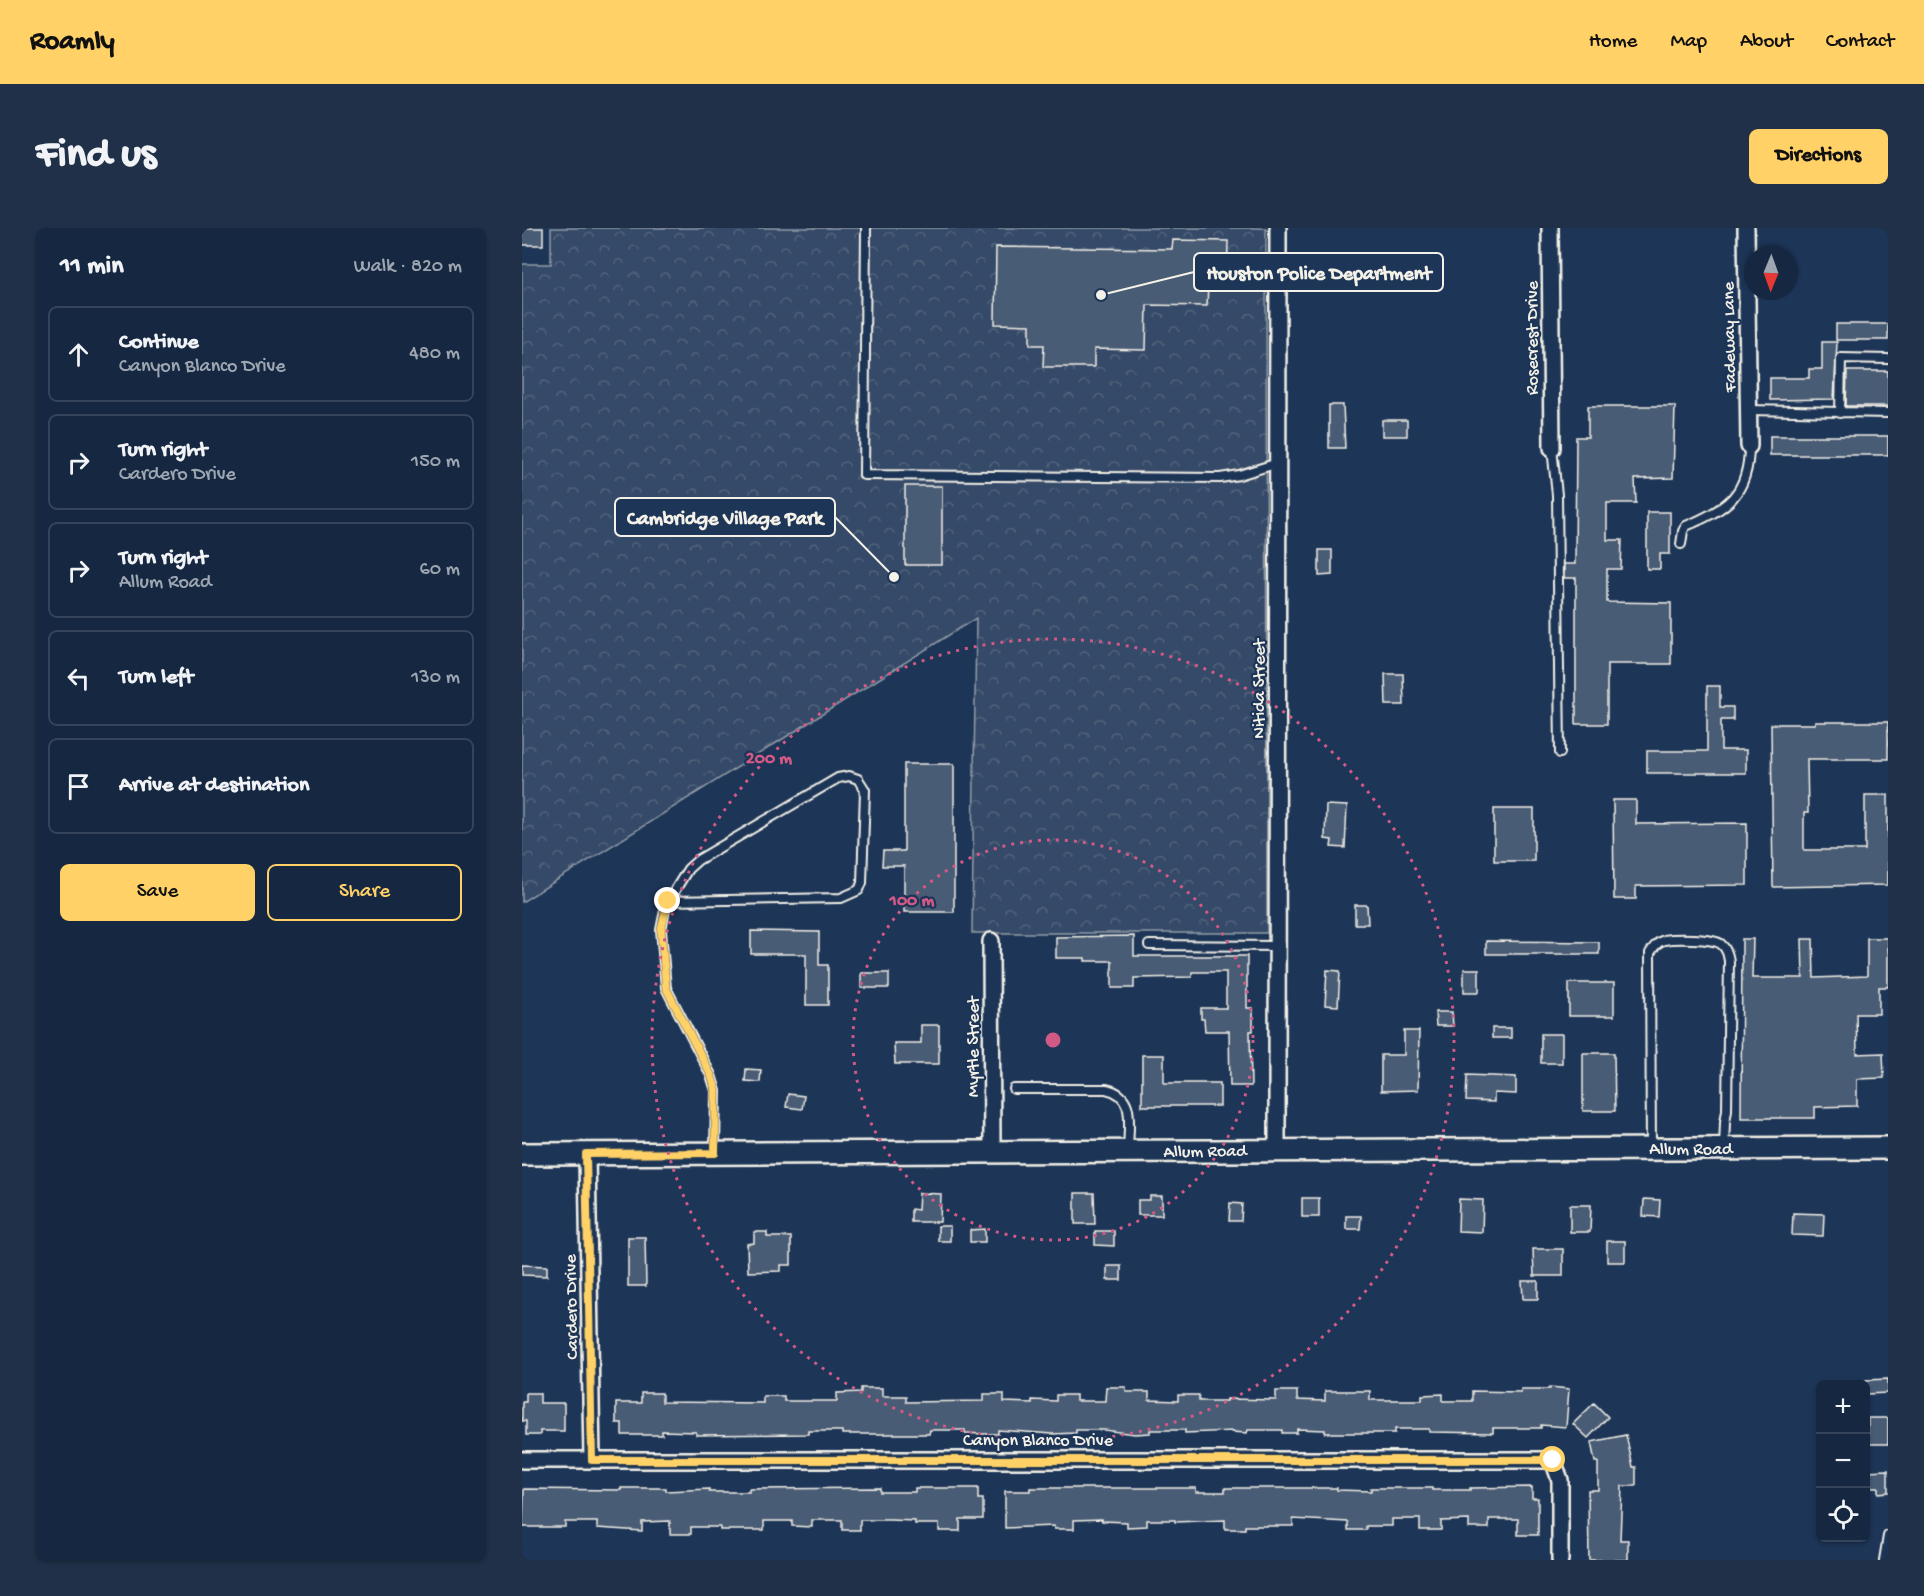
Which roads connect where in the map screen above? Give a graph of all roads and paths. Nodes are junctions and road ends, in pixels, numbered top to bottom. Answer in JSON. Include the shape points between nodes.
{"nodes":[{"id":1,"x":866,"y":228,"type":"edge"},
{"id":2,"x":1278,"y":228,"type":"edge"},
{"id":3,"x":1550,"y":228,"type":"edge"},
{"id":4,"x":1746,"y":228,"type":"edge"},
{"id":5,"x":1888,"y":358,"type":"edge"},
{"id":6,"x":1748,"y":410,"type":"junction"},
{"id":7,"x":1840,"y":413,"type":"junction"},
{"id":8,"x":1888,"y":413,"type":"edge"},
{"id":9,"x":1749,"y":446,"type":"joint"},
{"id":10,"x":1552,"y":448,"type":"joint"},
{"id":11,"x":1278,"y":463,"type":"junction"},
{"id":12,"x":1681,"y":544,"type":"dead end"},
{"id":13,"x":1560,"y":753,"type":"dead end"},
{"id":14,"x":668,"y":901,"type":"junction"},
{"id":15,"x":991,"y":941,"type":"dead end"},
{"id":16,"x":1149,"y":945,"type":"dead end"},
{"id":17,"x":1278,"y":946,"type":"junction"},
{"id":18,"x":1014,"y":1089,"type":"dead end"},
{"id":19,"x":1724,"y":1148,"type":"junction"},
{"id":20,"x":1888,"y":1148,"type":"edge"},
{"id":21,"x":1277,"y":1149,"type":"junction"},
{"id":22,"x":1651,"y":1149,"type":"junction"},
{"id":23,"x":1128,"y":1151,"type":"junction"},
{"id":24,"x":992,"y":1152,"type":"junction"},
{"id":25,"x":715,"y":1153,"type":"junction"},
{"id":26,"x":522,"y":1154,"type":"edge"},
{"id":27,"x":586,"y":1154,"type":"junction"},
{"id":28,"x":522,"y":1460,"type":"edge"},
{"id":29,"x":592,"y":1460,"type":"junction"},
{"id":30,"x":1888,"y":1536,"type":"edge"},
{"id":31,"x":1560,"y":1560,"type":"edge"},
{"id":32,"x":1884,"y":1560,"type":"edge"}],
"edges":[{"from":1,"to":11,"type":"lane","via":[[864,475],[1220,478]]},
{"from":2,"to":11,"type":"street","name":"Nitida Street"},
{"from":3,"to":10,"type":"street","name":"Rosecrest Drive"},
{"from":4,"to":6,"type":"street","name":"Fadeway Lane"},
{"from":5,"to":7,"type":"lane","via":[[1841,358]]},
{"from":6,"to":7,"type":"lane"},
{"from":6,"to":9,"type":"street","name":"Fadeway Lane"},
{"from":7,"to":8,"type":"lane"},
{"from":9,"to":12,"type":"lane","via":[[1747,472],[1739,488],[1718,512],[1686,526]]},
{"from":10,"to":13,"type":"lane","via":[[1557,495]]},
{"from":11,"to":17,"type":"street","name":"Nitida Street"},
{"from":14,"to":14,"type":"lane","via":[[698,860],[838,778],[858,779],[865,790],[859,890],[841,898]]},
{"from":14,"to":25,"type":"lane","via":[[661,930],[666,988],[716,1090]]},
{"from":15,"to":24,"type":"street","name":"Myrtle Street"},
{"from":16,"to":17,"type":"lane"},
{"from":17,"to":21,"type":"street","name":"Nitida Street"},
{"from":18,"to":23,"type":"lane","via":[[1117,1091],[1127,1104]]},
{"from":19,"to":20,"type":"street","name":"Allum Road"},
{"from":19,"to":22,"type":"street","name":"Allum Road"},
{"from":19,"to":22,"type":"lane","via":[[1727,950],[1711,940],[1665,940],[1650,953]]},
{"from":21,"to":22,"type":"street","name":"Allum Road"},
{"from":21,"to":23,"type":"street","name":"Allum Road"},
{"from":23,"to":24,"type":"street","name":"Allum Road"},
{"from":24,"to":25,"type":"street","name":"Allum Road"},
{"from":25,"to":27,"type":"street","name":"Allum Road"},
{"from":26,"to":27,"type":"street","name":"Allum Road"},
{"from":27,"to":29,"type":"street","name":"Cardero Drive"},
{"from":28,"to":29,"type":"street","name":"Canyon Blanco Drive"},
{"from":29,"to":31,"type":"street","name":"Canyon Blanco Drive","via":[[1553,1460],[1560,1480]]},
{"from":30,"to":32,"type":"lane"}]}
